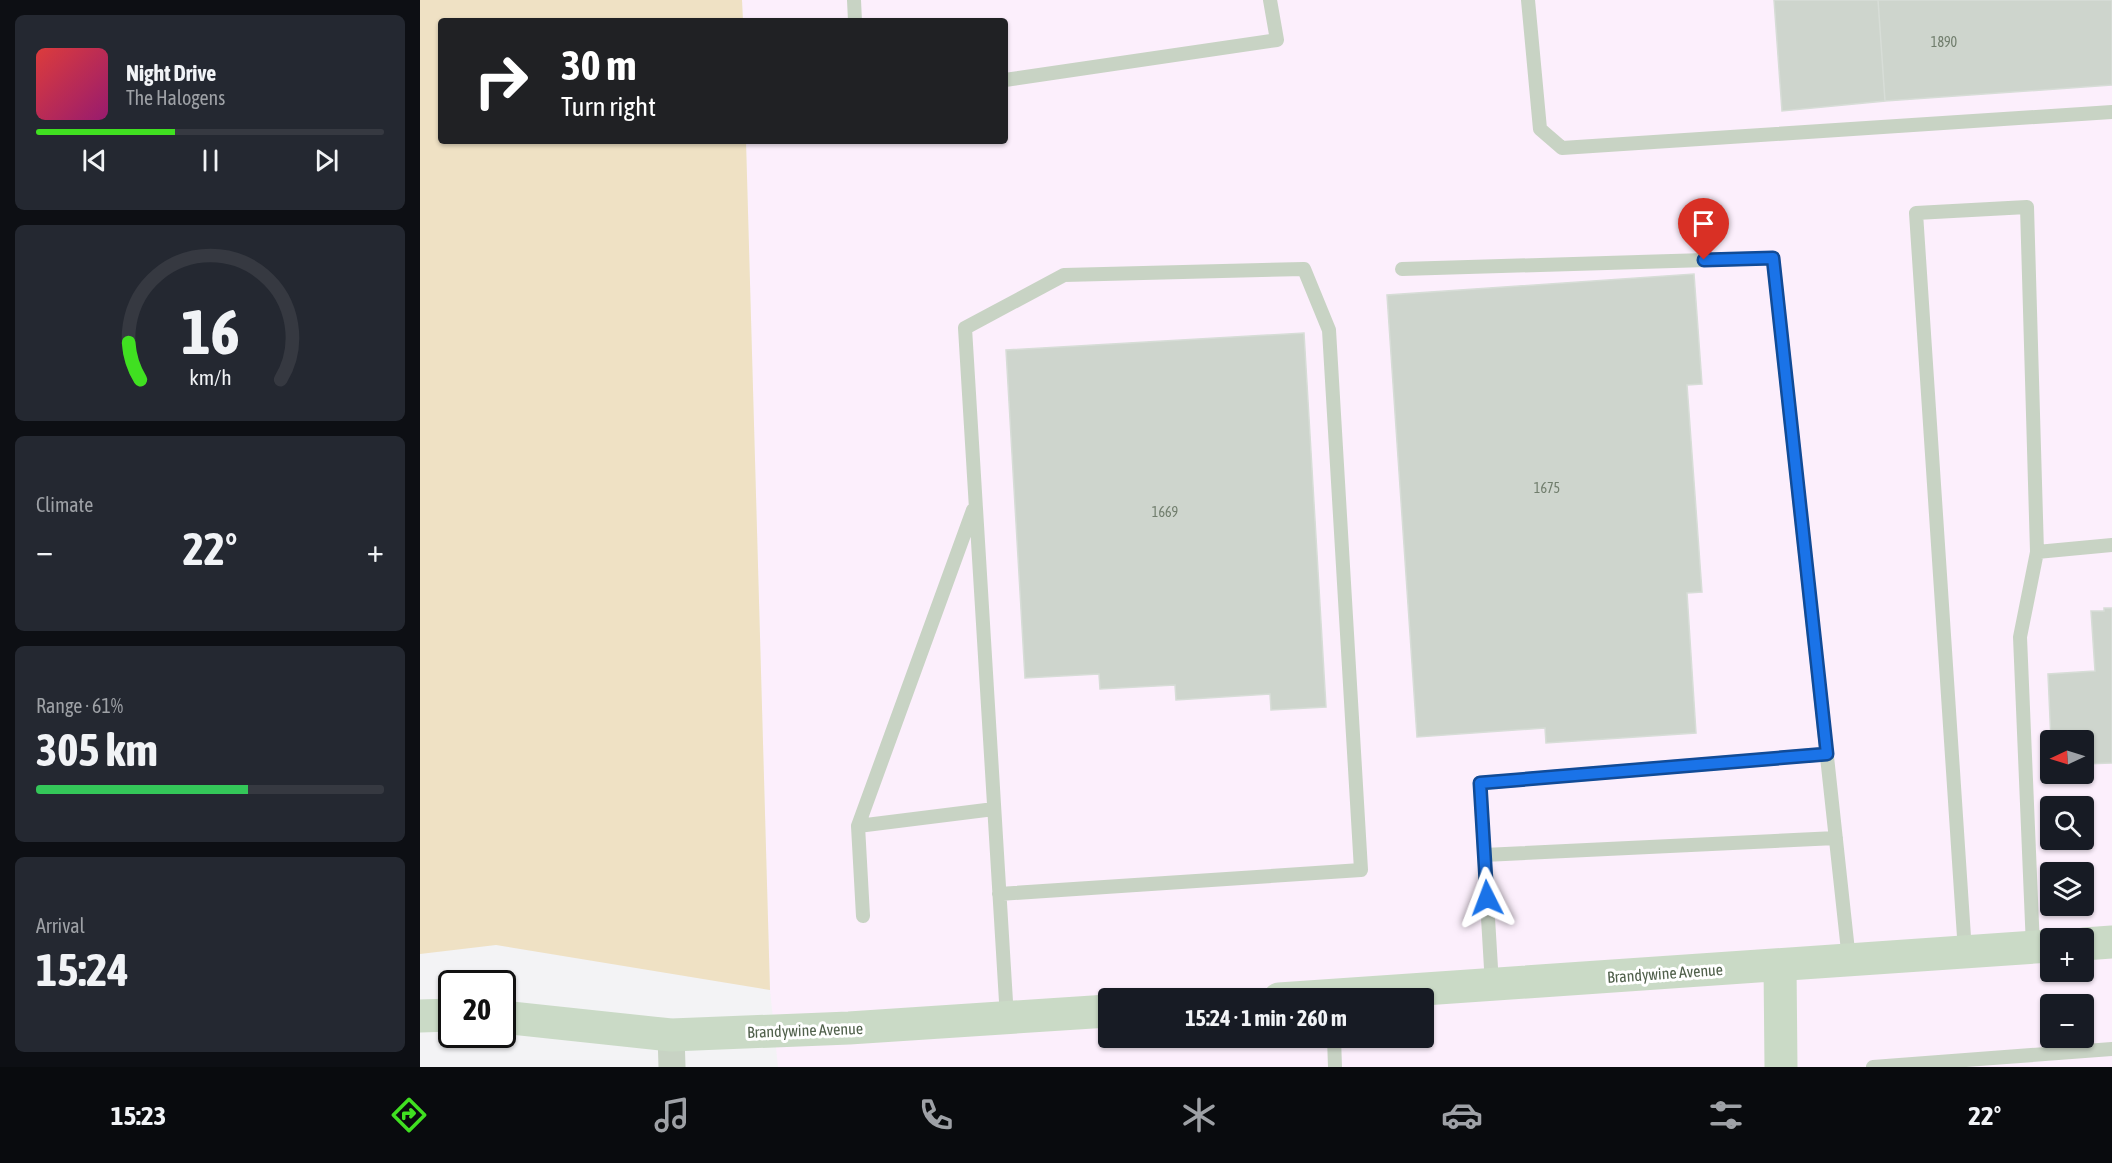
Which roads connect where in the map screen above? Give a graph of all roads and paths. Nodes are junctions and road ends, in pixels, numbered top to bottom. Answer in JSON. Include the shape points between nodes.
{"nodes":[{"id":1,"x":854,"y":0,"type":"edge"},
{"id":2,"x":1270,"y":0,"type":"edge"},
{"id":3,"x":1528,"y":0,"type":"edge"},
{"id":4,"x":855,"y":18,"type":"edge"},
{"id":5,"x":1008,"y":80,"type":"edge"},
{"id":6,"x":2112,"y":112,"type":"edge"},
{"id":7,"x":1402,"y":269,"type":"dead end"},
{"id":8,"x":976,"y":503,"type":"junction"},
{"id":9,"x":2112,"y":545,"type":"edge"},
{"id":10,"x":2037,"y":552,"type":"junction"},
{"id":11,"x":1827,"y":754,"type":"junction"},
{"id":12,"x":994,"y":809,"type":"junction"},
{"id":13,"x":858,"y":826,"type":"junction"},
{"id":14,"x":1836,"y":838,"type":"junction"},
{"id":15,"x":1484,"y":855,"type":"junction"},
{"id":16,"x":999,"y":894,"type":"junction"},
{"id":17,"x":863,"y":916,"type":"dead end"},
{"id":18,"x":2041,"y":928,"type":"edge"},
{"id":19,"x":2112,"y":942,"type":"edge"},
{"id":20,"x":2094,"y":943,"type":"edge"},
{"id":21,"x":2040,"y":947,"type":"edge"},
{"id":22,"x":1965,"y":952,"type":"junction"},
{"id":23,"x":1849,"y":960,"type":"junction"},
{"id":24,"x":1780,"y":965,"type":"junction"},
{"id":25,"x":1492,"y":985,"type":"junction"},
{"id":26,"x":1434,"y":989,"type":"edge"},
{"id":27,"x":1098,"y":1012,"type":"edge"},
{"id":28,"x":438,"y":1015,"type":"edge"},
{"id":29,"x":420,"y":1016,"type":"edge"},
{"id":30,"x":516,"y":1018,"type":"edge"},
{"id":31,"x":1007,"y":1018,"type":"junction"},
{"id":32,"x":671,"y":1035,"type":"junction"},
{"id":33,"x":1335,"y":1048,"type":"edge"},
{"id":34,"x":2112,"y":1049,"type":"edge"},
{"id":35,"x":672,"y":1067,"type":"edge"},
{"id":36,"x":1335,"y":1067,"type":"edge"},
{"id":37,"x":1780,"y":1067,"type":"edge"},
{"id":38,"x":1873,"y":1067,"type":"edge"}],
"edges":[{"from":1,"to":4,"type":"lane"},
{"from":2,"to":5,"type":"lane","via":[[1277,40]]},
{"from":3,"to":6,"type":"lane","via":[[1540,129],[1563,148]]},
{"from":7,"to":11,"type":"lane","via":[[1773,258]]},
{"from":8,"to":12,"type":"lane"},
{"from":8,"to":13,"type":"lane"},
{"from":8,"to":16,"type":"lane","via":[[965,328],[1064,275],[1304,269],[1329,330],[1361,870]]},
{"from":9,"to":10,"type":"lane"},
{"from":10,"to":18,"type":"lane","via":[[2020,637]]},
{"from":10,"to":22,"type":"lane","via":[[2027,207],[1916,213]]},
{"from":11,"to":14,"type":"lane"},
{"from":11,"to":15,"type":"lane","via":[[1480,783]]},
{"from":12,"to":13,"type":"lane"},
{"from":12,"to":16,"type":"lane"},
{"from":13,"to":17,"type":"lane"},
{"from":14,"to":15,"type":"lane"},
{"from":14,"to":23,"type":"lane"},
{"from":15,"to":25,"type":"lane"},
{"from":16,"to":31,"type":"lane"},
{"from":19,"to":20,"type":"street"},
{"from":21,"to":22,"type":"street","name":"Brandywine Avenue"},
{"from":22,"to":23,"type":"street","name":"Brandywine Avenue"},
{"from":23,"to":24,"type":"street","name":"Brandywine Avenue"},
{"from":24,"to":25,"type":"street","name":"Brandywine Avenue"},
{"from":24,"to":37,"type":"street"},
{"from":25,"to":26,"type":"street","name":"Brandywine Avenue"},
{"from":27,"to":31,"type":"street","name":"Brandywine Avenue"},
{"from":28,"to":29,"type":"street"},
{"from":30,"to":32,"type":"street","name":"Brandywine Avenue"},
{"from":31,"to":32,"type":"street","name":"Brandywine Avenue"},
{"from":32,"to":35,"type":"street"},
{"from":33,"to":36,"type":"lane"},
{"from":34,"to":38,"type":"lane"}]}
